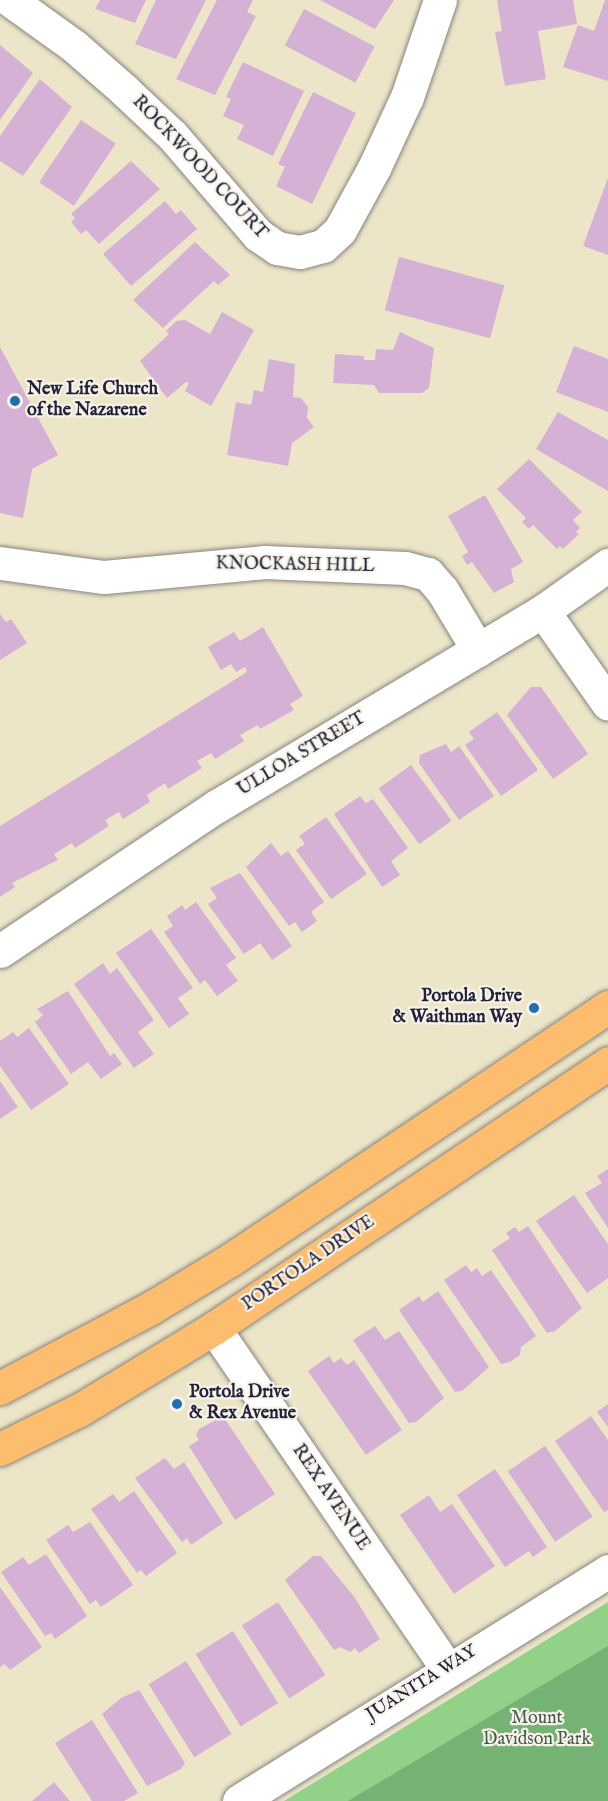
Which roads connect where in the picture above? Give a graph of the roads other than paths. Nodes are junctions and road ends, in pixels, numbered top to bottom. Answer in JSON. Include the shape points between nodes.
{"nodes":[{"id":1,"x":10,"y":0,"type":"edge"},
{"id":2,"x":440,"y":0,"type":"edge"},
{"id":3,"x":0,"y":563,"type":"edge"},
{"id":4,"x":608,"y":565,"type":"edge"},
{"id":5,"x":543,"y":611,"type":"junction"},
{"id":6,"x":478,"y":650,"type":"junction"},
{"id":7,"x":608,"y":704,"type":"edge"},
{"id":8,"x":0,"y":951,"type":"edge"},
{"id":9,"x":608,"y":1007,"type":"edge"},
{"id":10,"x":608,"y":1063,"type":"edge"},
{"id":11,"x":214,"y":1328,"type":"junction"},
{"id":12,"x":0,"y":1388,"type":"edge"},
{"id":13,"x":0,"y":1449,"type":"edge"},
{"id":14,"x":608,"y":1571,"type":"edge"},
{"id":15,"x":447,"y":1668,"type":"junction"},
{"id":16,"x":239,"y":1801,"type":"edge"}],
"edges":[{"from":1,"to":2,"type":"street","name":"ROCKWOOD COURT","via":[[74,46],[132,97],[179,143],[258,235],[277,248],[300,252],[323,246],[351,210],[407,97]]},
{"from":3,"to":6,"type":"street","name":"KNOCKASH HILL","via":[[104,577],[265,562],[405,568],[428,574]]},
{"from":4,"to":5,"type":"street","name":"ULLOA STREET"},
{"from":5,"to":6,"type":"street","name":"ULLOA STREET"},
{"from":5,"to":7,"type":"street"},
{"from":6,"to":8,"type":"street","name":"ULLOA STREET","via":[[217,806]]},
{"from":9,"to":12,"type":"main road","via":[[230,1260],[154,1306]]},
{"from":10,"to":11,"type":"main road","name":"PORTOLA DRIVE"},
{"from":11,"to":13,"type":"main road","name":"PORTOLA DRIVE","via":[[81,1408]]},
{"from":11,"to":15,"type":"street","name":"REX AVENUE"},
{"from":14,"to":15,"type":"street","name":"JUANITA WAY"},
{"from":15,"to":16,"type":"street","name":"JUANITA WAY"}]}
